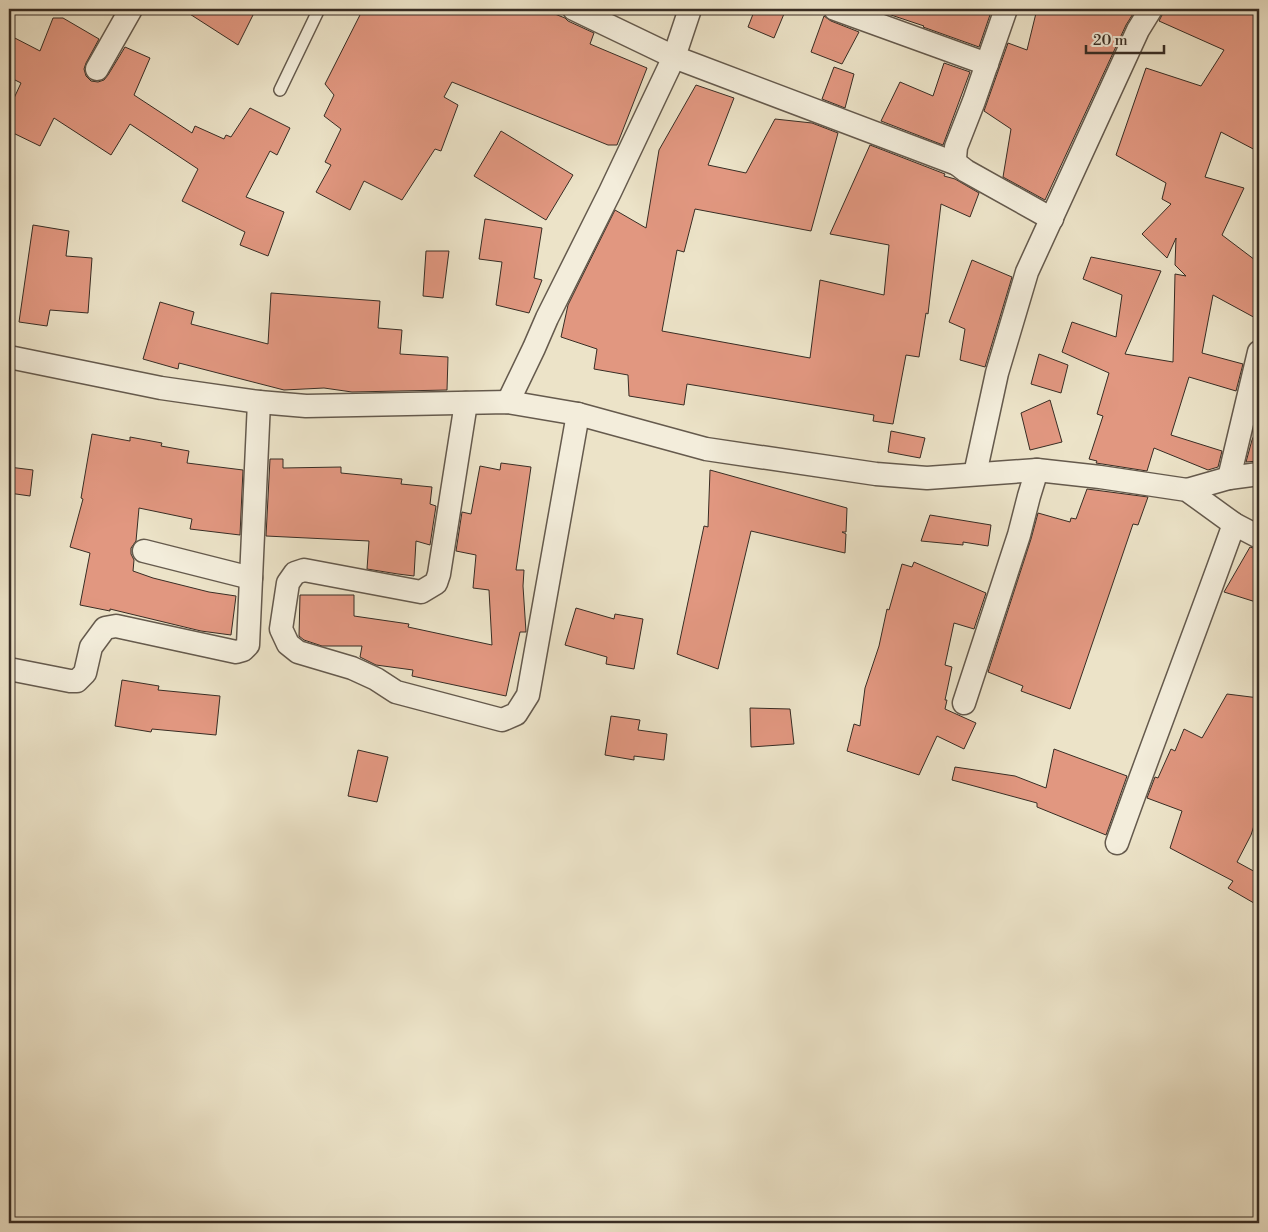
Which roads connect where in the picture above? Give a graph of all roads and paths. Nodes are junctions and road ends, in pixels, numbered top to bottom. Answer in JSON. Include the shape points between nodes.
{"nodes":[{"id":1,"x":131,"y":9,"type":"edge"},
{"id":2,"x":319,"y":9,"type":"edge"},
{"id":3,"x":574,"y":9,"type":"edge"},
{"id":4,"x":690,"y":9,"type":"edge"},
{"id":5,"x":835,"y":9,"type":"edge"},
{"id":6,"x":1006,"y":9,"type":"edge"},
{"id":7,"x":1151,"y":9,"type":"edge"},
{"id":8,"x":674,"y":57,"type":"junction"},
{"id":9,"x":987,"y":64,"type":"junction"},
{"id":10,"x":97,"y":69,"type":"dead end"},
{"id":11,"x":280,"y":90,"type":"dead end"},
{"id":12,"x":958,"y":164,"type":"junction"},
{"id":13,"x":1052,"y":219,"type":"junction"},
{"id":14,"x":1259,"y":352,"type":"edge"},
{"id":15,"x":9,"y":357,"type":"edge"},
{"id":16,"x":259,"y":402,"type":"junction"},
{"id":17,"x":508,"y":402,"type":"junction"},
{"id":18,"x":466,"y":403,"type":"junction"},
{"id":19,"x":578,"y":414,"type":"junction"},
{"id":20,"x":1037,"y":470,"type":"junction"},
{"id":21,"x":975,"y":474,"type":"junction"},
{"id":22,"x":1259,"y":474,"type":"edge"},
{"id":23,"x":1229,"y":478,"type":"junction"},
{"id":24,"x":1187,"y":490,"type":"junction"},
{"id":25,"x":1234,"y":524,"type":"junction"},
{"id":26,"x":1259,"y":537,"type":"edge"},
{"id":27,"x":144,"y":551,"type":"dead end"},
{"id":28,"x":251,"y":578,"type":"junction"},
{"id":29,"x":9,"y":669,"type":"edge"},
{"id":30,"x":964,"y":703,"type":"dead end"},
{"id":31,"x":1117,"y":843,"type":"dead end"}],
"edges":[{"from":1,"to":10,"type":"street"},
{"from":2,"to":11,"type":"lane"},
{"from":3,"to":8,"type":"street"},
{"from":4,"to":8,"type":"street"},
{"from":5,"to":9,"type":"street"},
{"from":6,"to":9,"type":"street"},
{"from":7,"to":13,"type":"street","via":[[1138,30]]},
{"from":8,"to":12,"type":"street"},
{"from":8,"to":17,"type":"street"},
{"from":9,"to":12,"type":"street","via":[[956,146]]},
{"from":12,"to":13,"type":"street"},
{"from":13,"to":21,"type":"street","via":[[1024,281],[997,373]]},
{"from":14,"to":23,"type":"street"},
{"from":15,"to":16,"type":"street","via":[[161,388]]},
{"from":16,"to":18,"type":"street","via":[[306,406]]},
{"from":16,"to":28,"type":"street"},
{"from":17,"to":18,"type":"street"},
{"from":17,"to":19,"type":"street"},
{"from":18,"to":19,"type":"street","via":[[436,583],[421,592],[304,570],[295,574],[288,583],[281,629],[288,644],[298,652],[352,668],[396,692],[502,720],[516,714],[528,695]]},
{"from":19,"to":21,"type":"street","via":[[706,448],[867,473],[927,478]]},
{"from":20,"to":21,"type":"street"},
{"from":20,"to":24,"type":"street"},
{"from":20,"to":30,"type":"street"},
{"from":22,"to":23,"type":"street"},
{"from":23,"to":24,"type":"street"},
{"from":24,"to":25,"type":"street"},
{"from":25,"to":26,"type":"street"},
{"from":25,"to":31,"type":"street"},
{"from":27,"to":28,"type":"street"},
{"from":28,"to":29,"type":"street","via":[[248,645],[243,650],[222,650],[116,626],[105,628],[91,647],[84,673],[77,681]]}]}
